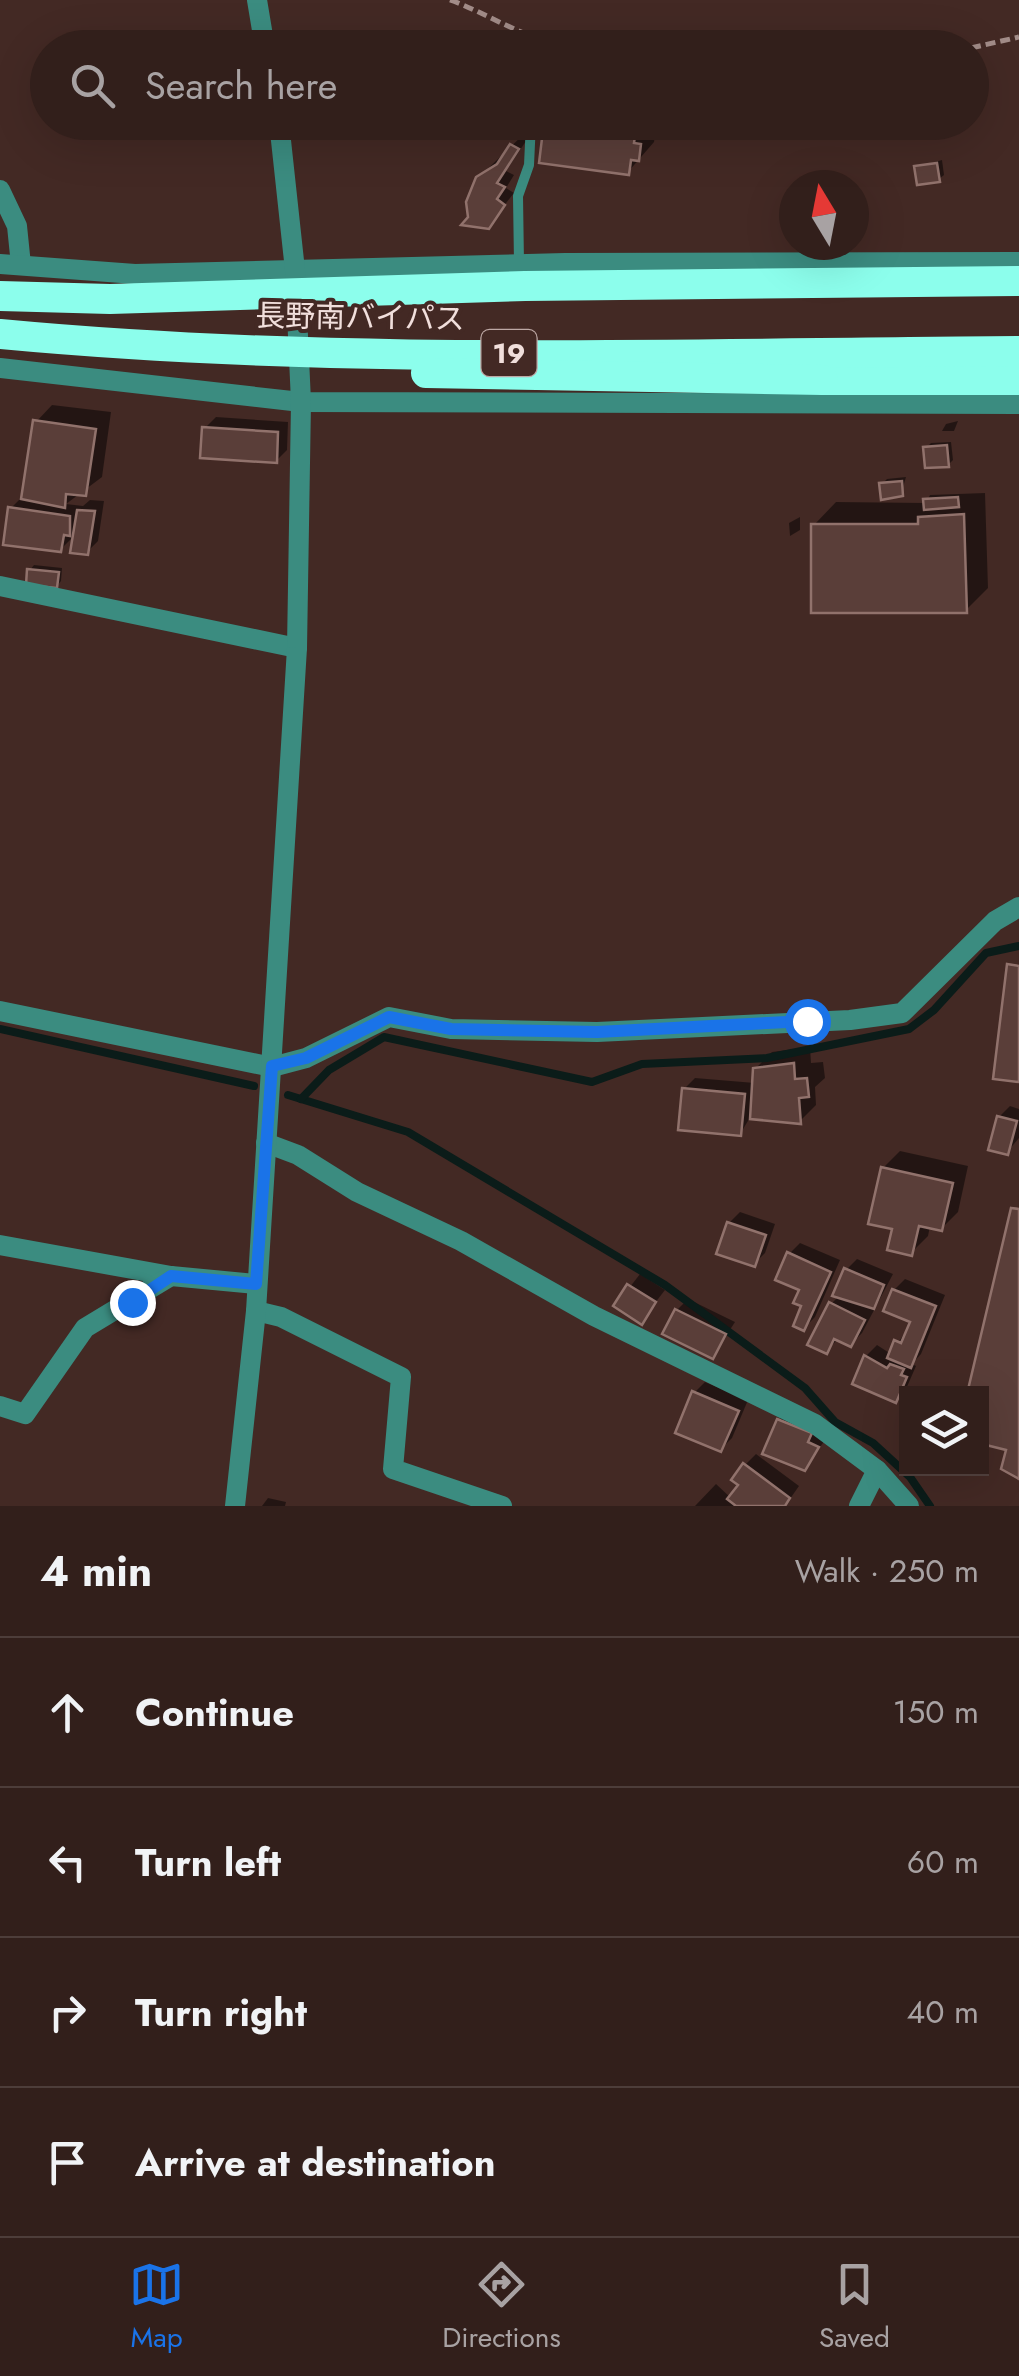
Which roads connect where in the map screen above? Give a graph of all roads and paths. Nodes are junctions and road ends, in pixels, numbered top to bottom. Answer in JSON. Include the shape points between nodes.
{"nodes":[{"id":1,"x":256,"y":0,"type":"edge"},
{"id":2,"x":450,"y":0,"type":"edge"},
{"id":3,"x":262,"y":30,"type":"edge"},
{"id":4,"x":522,"y":30,"type":"edge"},
{"id":5,"x":1019,"y":37,"type":"edge"},
{"id":6,"x":989,"y":44,"type":"edge"},
{"id":7,"x":282,"y":140,"type":"edge"},
{"id":8,"x":530,"y":140,"type":"edge"},
{"id":9,"x":0,"y":190,"type":"edge"},
{"id":10,"x":1019,"y":262,"type":"edge"},
{"id":11,"x":10,"y":264,"type":"edge"},
{"id":12,"x":519,"y":264,"type":"junction"},
{"id":13,"x":295,"y":270,"type":"junction"},
{"id":14,"x":1019,"y":282,"type":"edge"},
{"id":15,"x":0,"y":296,"type":"edge"},
{"id":16,"x":0,"y":320,"type":"edge"},
{"id":17,"x":0,"y":334,"type":"edge"},
{"id":18,"x":1019,"y":338,"type":"edge"},
{"id":19,"x":130,"y":346,"type":"junction"},
{"id":20,"x":1019,"y":351,"type":"edge"},
{"id":21,"x":0,"y":368,"type":"edge"},
{"id":22,"x":1019,"y":380,"type":"edge"},
{"id":23,"x":300,"y":402,"type":"junction"},
{"id":24,"x":1019,"y":404,"type":"edge"},
{"id":25,"x":0,"y":586,"type":"edge"},
{"id":26,"x":297,"y":648,"type":"junction"},
{"id":27,"x":1019,"y":907,"type":"edge"},
{"id":28,"x":0,"y":1011,"type":"edge"},
{"id":29,"x":272,"y":1066,"type":"junction"},
{"id":30,"x":266,"y":1143,"type":"junction"},
{"id":31,"x":0,"y":1246,"type":"edge"},
{"id":32,"x":171,"y":1276,"type":"junction"},
{"id":33,"x":256,"y":1284,"type":"junction"},
{"id":34,"x":256,"y":1312,"type":"junction"},
{"id":35,"x":0,"y":1406,"type":"edge"},
{"id":36,"x":876,"y":1470,"type":"junction"},
{"id":37,"x":475,"y":1502,"type":"edge"},
{"id":38,"x":235,"y":1506,"type":"edge"},
{"id":39,"x":502,"y":1506,"type":"edge"},
{"id":40,"x":859,"y":1506,"type":"edge"},
{"id":41,"x":909,"y":1506,"type":"edge"}],
"edges":[{"from":1,"to":3,"type":"street"},
{"from":2,"to":4,"type":"path"},
{"from":5,"to":6,"type":"path"},
{"from":7,"to":13,"type":"street"},
{"from":8,"to":12,"type":"lane","via":[[518,196]]},
{"from":9,"to":11,"type":"street","via":[[16,226]]},
{"from":10,"to":12,"type":"street"},
{"from":11,"to":13,"type":"street","via":[[135,274]]},
{"from":12,"to":13,"type":"street"},
{"from":13,"to":23,"type":"street"},
{"from":14,"to":15,"type":"highway","number":"19","bridge":true},
{"from":16,"to":18,"type":"highway","name":"長野南バイパス","number":"19","via":[[315,338]]},
{"from":17,"to":19,"type":"highway","name":"長野南バイパス","number":"19","bridge":true},
{"from":19,"to":20,"type":"highway","name":"長野南バイパス","number":"19","bridge":true,"via":[[318,354]]},
{"from":19,"to":22,"type":"highway","number":"19","bridge":true,"via":[[149,356],[339,370],[603,379]]},
{"from":21,"to":23,"type":"street"},
{"from":23,"to":24,"type":"street"},
{"from":23,"to":26,"type":"street"},
{"from":25,"to":26,"type":"street"},
{"from":26,"to":29,"type":"street"},
{"from":27,"to":29,"type":"street","via":[[996,921],[902,1013],[597,1032],[451,1029],[389,1017],[306,1058]]},
{"from":28,"to":29,"type":"street"},
{"from":29,"to":30,"type":"street"},
{"from":30,"to":33,"type":"street"},
{"from":30,"to":36,"type":"street","via":[[815,1424]]},
{"from":31,"to":32,"type":"street"},
{"from":32,"to":33,"type":"street"},
{"from":32,"to":35,"type":"street","via":[[85,1328],[25,1414]]},
{"from":33,"to":34,"type":"street"},
{"from":34,"to":37,"type":"street","via":[[282,1317],[401,1377],[394,1469]]},
{"from":34,"to":38,"type":"street"},
{"from":36,"to":40,"type":"street"},
{"from":36,"to":41,"type":"street"},
{"from":37,"to":39,"type":"street"}]}
